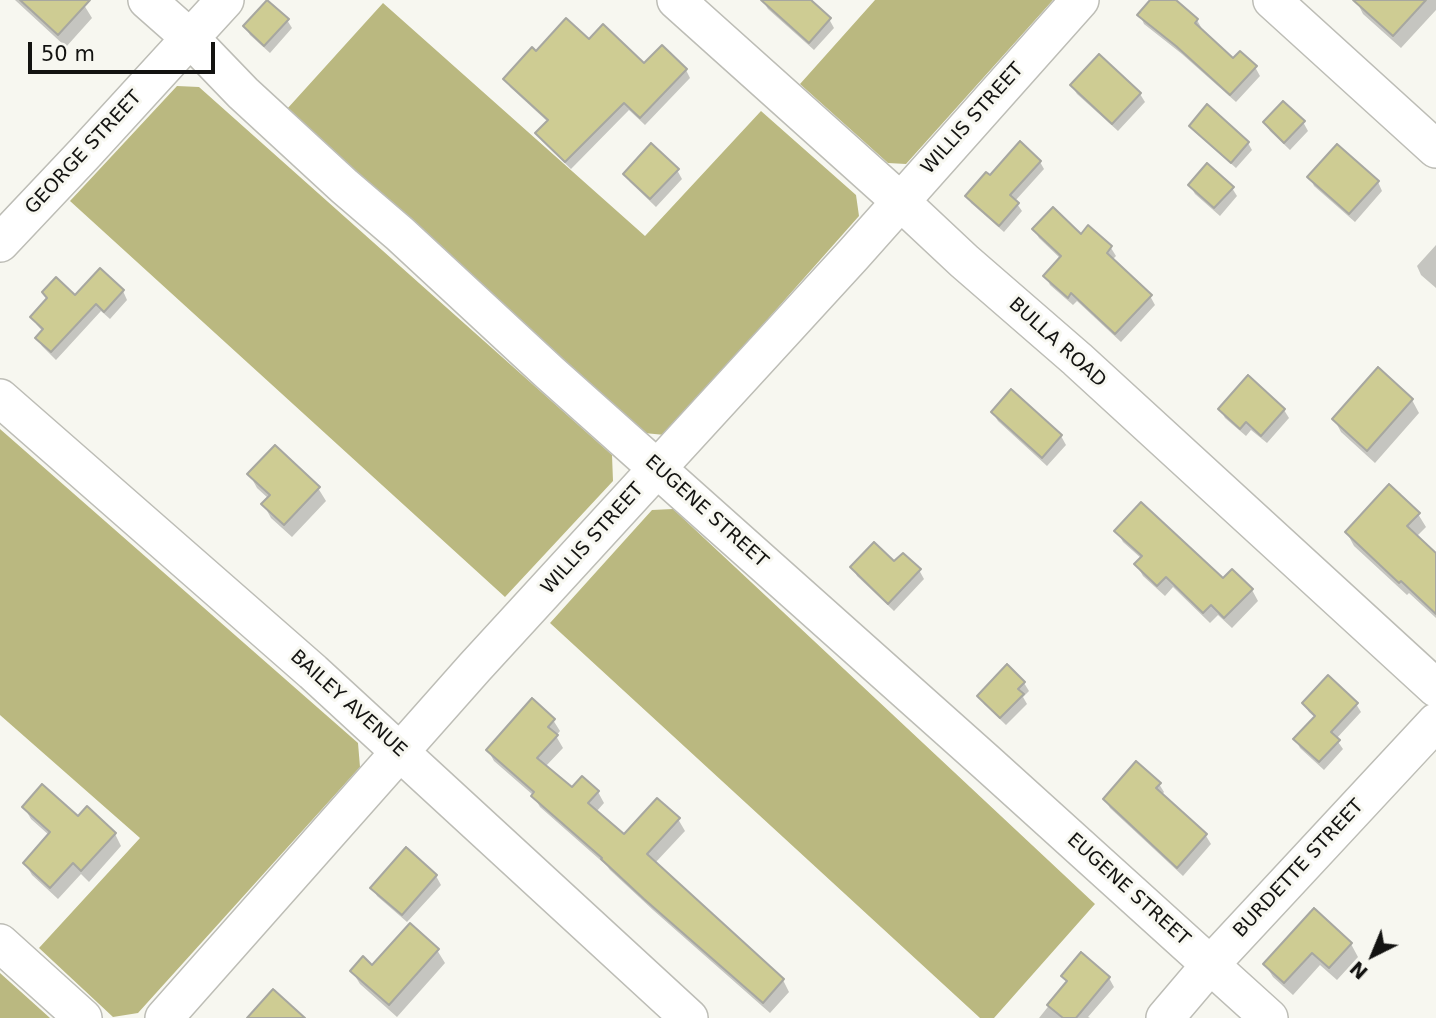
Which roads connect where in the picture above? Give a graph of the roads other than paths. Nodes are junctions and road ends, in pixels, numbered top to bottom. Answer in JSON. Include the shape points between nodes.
{"nodes":[{"id":1,"x":147,"y":0,"type":"edge"},
{"id":2,"x":225,"y":0,"type":"edge"},
{"id":3,"x":676,"y":0,"type":"edge"},
{"id":4,"x":1080,"y":0,"type":"edge"},
{"id":5,"x":1272,"y":0,"type":"edge"},
{"id":6,"x":190,"y":38,"type":"junction"},
{"id":7,"x":1436,"y":149,"type":"edge"},
{"id":8,"x":900,"y":201,"type":"junction"},
{"id":9,"x":0,"y":243,"type":"edge"},
{"id":10,"x":0,"y":398,"type":"edge"},
{"id":11,"x":657,"y":468,"type":"junction"},
{"id":12,"x":1436,"y":688,"type":"edge"},
{"id":13,"x":1436,"y":722,"type":"edge"},
{"id":14,"x":400,"y":752,"type":"junction"},
{"id":15,"x":0,"y":943,"type":"edge"},
{"id":16,"x":1210,"y":965,"type":"junction"},
{"id":17,"x":83,"y":1018,"type":"edge"},
{"id":18,"x":163,"y":1018,"type":"edge"},
{"id":19,"x":689,"y":1018,"type":"edge"},
{"id":20,"x":1165,"y":1018,"type":"edge"},
{"id":21,"x":1269,"y":1018,"type":"edge"}],
"edges":[{"from":1,"to":6,"type":"street","name":"EUGENE STREET"},
{"from":2,"to":6,"type":"street","name":"GEORGE STREET"},
{"from":3,"to":8,"type":"street","name":"BULLA ROAD"},
{"from":4,"to":8,"type":"street","name":"WILLIS STREET"},
{"from":5,"to":7,"type":"street"},
{"from":6,"to":9,"type":"street","name":"GEORGE STREET"},
{"from":6,"to":11,"type":"street","name":"EUGENE STREET","via":[[253,103]]},
{"from":8,"to":11,"type":"street","name":"WILLIS STREET"},
{"from":8,"to":12,"type":"street","name":"BULLA ROAD"},
{"from":10,"to":14,"type":"street","name":"BAILEY AVENUE"},
{"from":11,"to":14,"type":"street","name":"WILLIS STREET"},
{"from":11,"to":16,"type":"street","name":"EUGENE STREET"},
{"from":13,"to":16,"type":"street","name":"BURDETTE STREET"},
{"from":14,"to":18,"type":"street","name":"WILLIS STREET"},
{"from":14,"to":19,"type":"street","name":"BAILEY AVENUE"},
{"from":15,"to":17,"type":"street"},
{"from":16,"to":20,"type":"street","name":"BURDETTE STREET"},
{"from":16,"to":21,"type":"street","name":"EUGENE STREET"}]}
